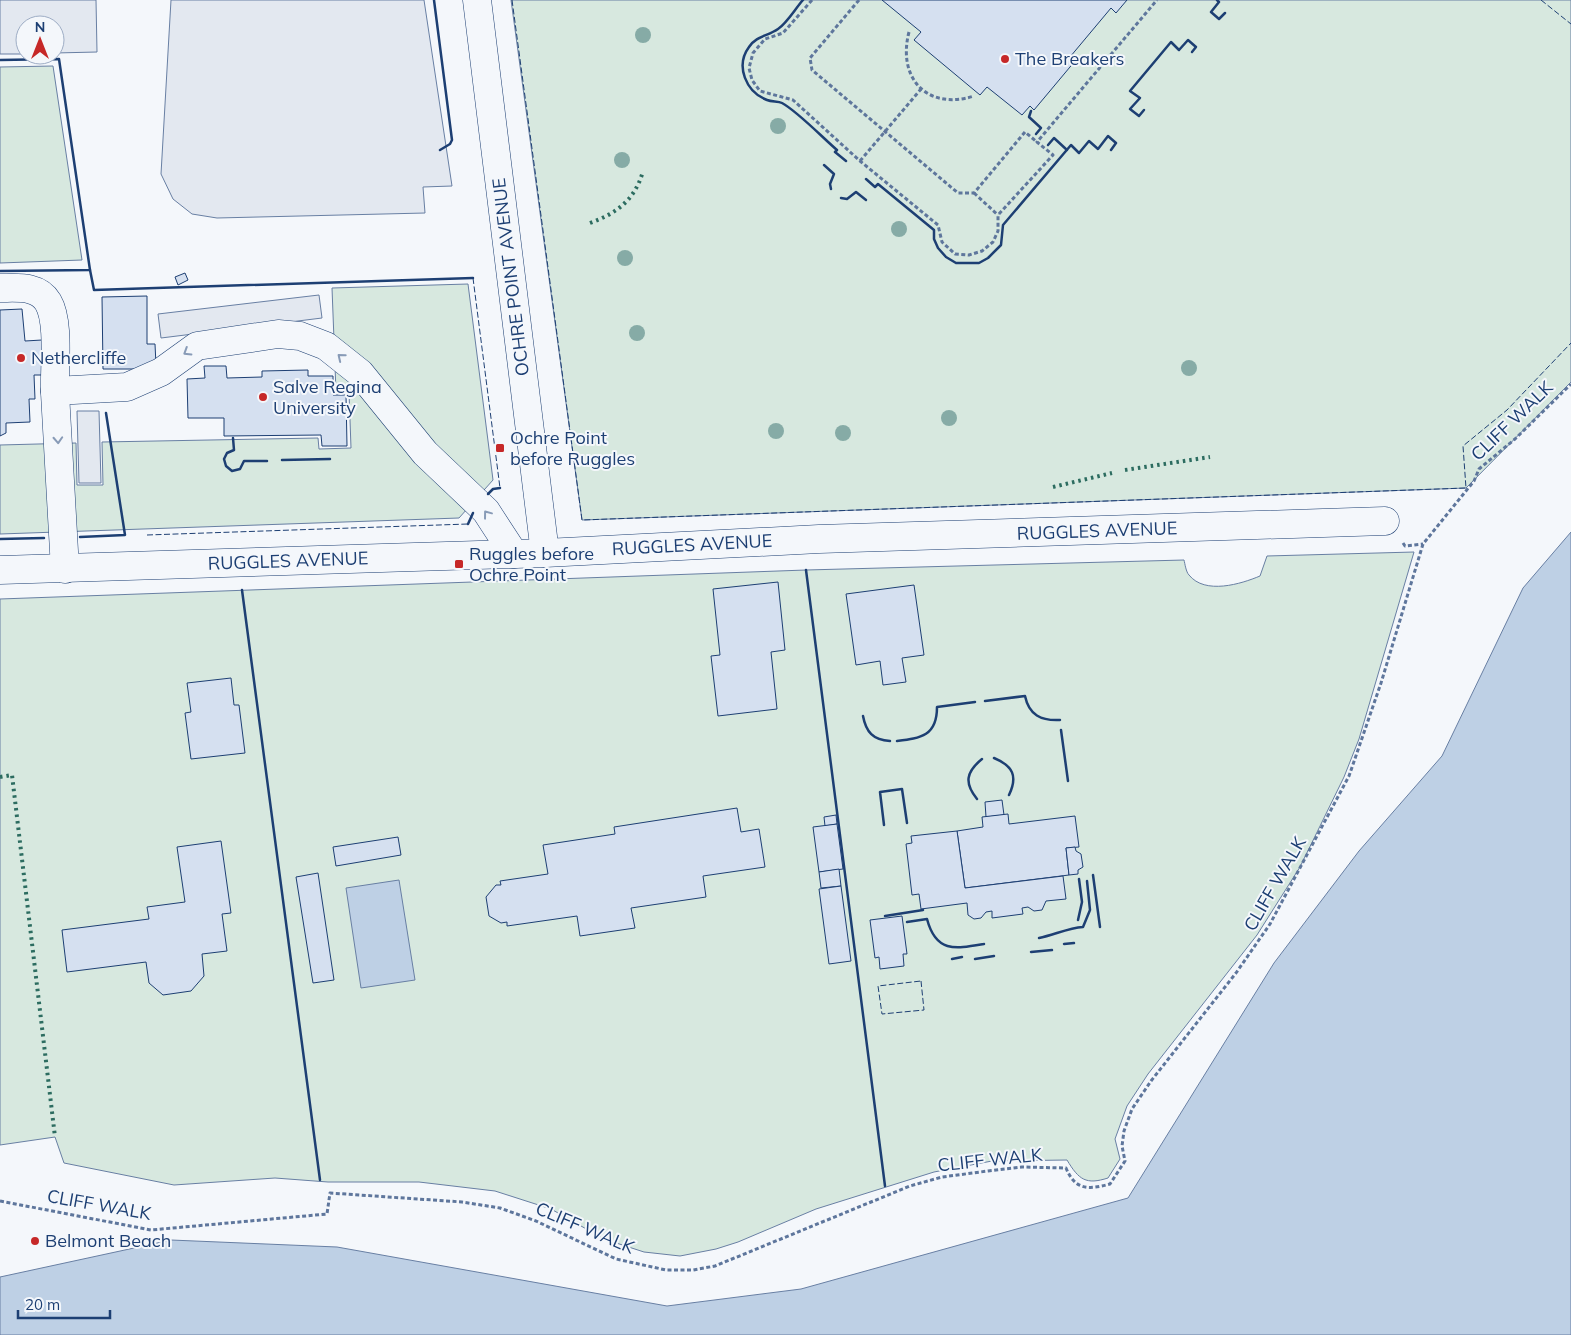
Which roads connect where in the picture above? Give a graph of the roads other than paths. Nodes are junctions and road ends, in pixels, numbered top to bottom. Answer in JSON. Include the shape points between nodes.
{"nodes":[{"id":1,"x":477,"y":0,"type":"edge"},
{"id":2,"x":0,"y":288,"type":"edge"},
{"id":3,"x":55,"y":391,"type":"junction"},
{"id":4,"x":1385,"y":521,"type":"dead end"},
{"id":5,"x":545,"y":553,"type":"junction"},
{"id":6,"x":514,"y":554,"type":"junction"},
{"id":7,"x":66,"y":569,"type":"junction"},
{"id":8,"x":0,"y":570,"type":"edge"}],
"edges":[{"from":1,"to":5,"type":"street","name":"OCHRE POINT AVENUE"},
{"from":2,"to":3,"type":"street","via":[[39,292],[49,302],[54,321]]},
{"from":6,"to":3,"type":"street","one_way":true,"via":[[486,511],[425,452],[360,373],[326,346],[300,336],[278,334],[197,346],[161,372],[127,387]]},
{"from":3,"to":7,"type":"street","one_way":true},
{"from":4,"to":5,"type":"street","name":"RUGGLES AVENUE","via":[[818,539]]},
{"from":5,"to":6,"type":"street","name":"RUGGLES AVENUE"},
{"from":6,"to":7,"type":"street","name":"RUGGLES AVENUE"},
{"from":7,"to":8,"type":"street","name":"RUGGLES AVENUE"}]}
